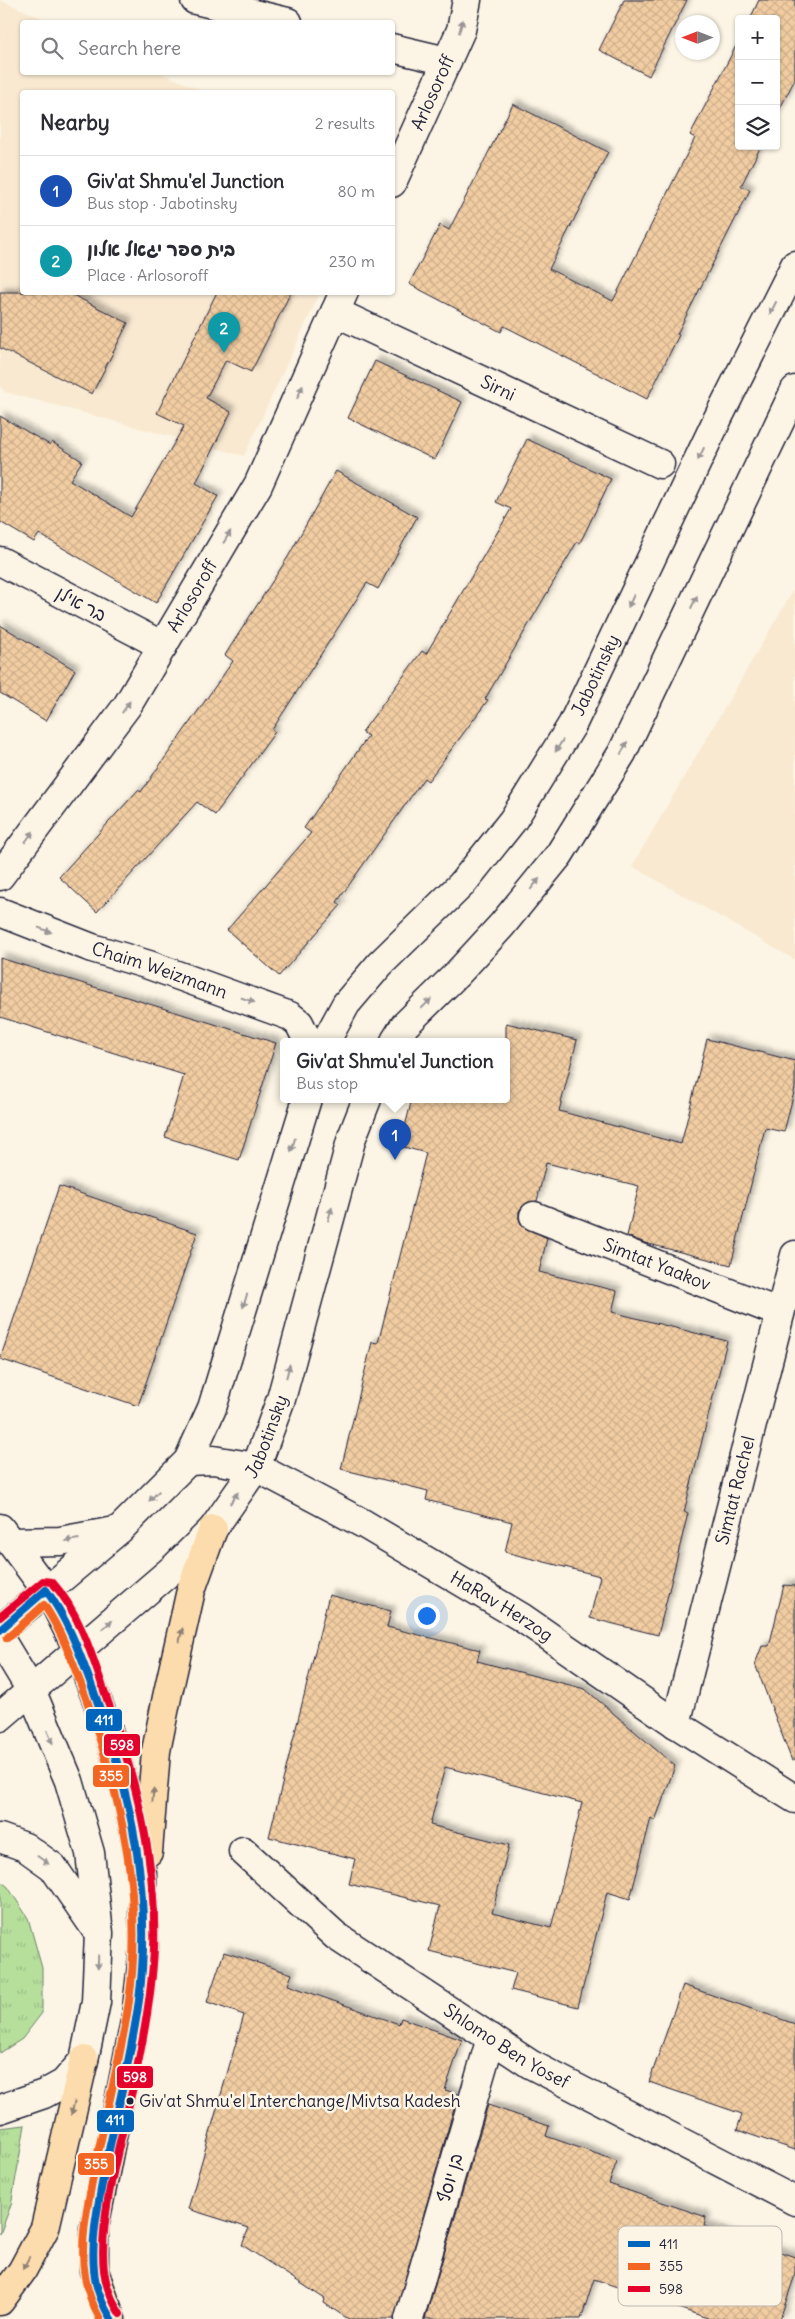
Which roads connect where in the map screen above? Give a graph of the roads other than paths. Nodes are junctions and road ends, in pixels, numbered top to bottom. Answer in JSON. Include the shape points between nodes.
{"nodes":[{"id":1,"x":196,"y":0,"type":"edge"},
{"id":2,"x":467,"y":0,"type":"edge"},
{"id":3,"x":280,"y":20,"type":"edge"},
{"id":4,"x":395,"y":49,"type":"edge"},
{"id":5,"x":447,"y":61,"type":"junction"},
{"id":6,"x":395,"y":176,"type":"edge"},
{"id":7,"x":795,"y":265,"type":"edge"},
{"id":8,"x":340,"y":302,"type":"edge"},
{"id":9,"x":795,"y":390,"type":"edge"},
{"id":10,"x":660,"y":464,"type":"dead end"},
{"id":11,"x":0,"y":561,"type":"edge"},
{"id":12,"x":163,"y":646,"type":"junction"},
{"id":13,"x":0,"y":876,"type":"edge"},
{"id":14,"x":0,"y":912,"type":"edge"},
{"id":15,"x":306,"y":1038,"type":"edge"},
{"id":16,"x":328,"y":1038,"type":"edge"},
{"id":17,"x":397,"y":1038,"type":"edge"},
{"id":18,"x":306,"y":1103,"type":"edge"},
{"id":19,"x":365,"y":1103,"type":"edge"},
{"id":20,"x":534,"y":1216,"type":"dead end"},
{"id":21,"x":795,"y":1255,"type":"edge"},
{"id":22,"x":780,"y":1313,"type":"junction"},
{"id":23,"x":188,"y":1461,"type":"junction"},
{"id":24,"x":256,"y":1467,"type":"junction"},
{"id":25,"x":213,"y":1529,"type":"junction"},
{"id":26,"x":119,"y":1530,"type":"junction"},
{"id":27,"x":6,"y":1535,"type":"edge"},
{"id":28,"x":46,"y":1590,"type":"junction"},
{"id":29,"x":0,"y":1630,"type":"edge"},
{"id":30,"x":0,"y":1639,"type":"edge"},
{"id":31,"x":78,"y":1650,"type":"junction"},
{"id":32,"x":32,"y":1692,"type":"junction"},
{"id":33,"x":0,"y":1717,"type":"edge"},
{"id":34,"x":676,"y":1724,"type":"junction"},
{"id":35,"x":795,"y":1798,"type":"edge"},
{"id":36,"x":0,"y":1838,"type":"edge"},
{"id":37,"x":243,"y":1851,"type":"dead end"},
{"id":38,"x":143,"y":1913,"type":"junction"},
{"id":39,"x":99,"y":1933,"type":"junction"},
{"id":40,"x":491,"y":2038,"type":"junction"},
{"id":41,"x":84,"y":2060,"type":"junction"},
{"id":42,"x":0,"y":2109,"type":"edge"},
{"id":43,"x":795,"y":2201,"type":"edge"},
{"id":44,"x":0,"y":2301,"type":"edge"},
{"id":45,"x":110,"y":2319,"type":"edge"},
{"id":46,"x":408,"y":2319,"type":"edge"}],
"edges":[{"from":1,"to":3,"type":"street"},
{"from":5,"to":2,"type":"street","name":"Arlosoroff","one_way":true,"via":[[460,30]]},
{"from":4,"to":5,"type":"street"},
{"from":5,"to":6,"type":"street","name":"Arlosoroff"},
{"from":7,"to":16,"type":"street","name":"Jabotinsky","one_way":true,"via":[[718,418],[572,726],[513,820],[462,884],[380,964],[346,1004]]},
{"from":8,"to":10,"type":"street","name":"Sirni"},
{"from":12,"to":8,"type":"street","name":"Arlosoroff","one_way":true,"via":[[258,485]]},
{"from":17,"to":9,"type":"street","one_way":true,"via":[[405,1025],[502,925],[570,838],[622,753]]},
{"from":11,"to":12,"type":"street","name":"בר אילן"},
{"from":13,"to":12,"type":"street","name":"Arlosoroff","one_way":true,"via":[[127,706]]},
{"from":14,"to":15,"type":"street","name":"Chaim Weizmann","one_way":true,"via":[[92,948],[290,1016],[299,1023]]},
{"from":18,"to":23,"type":"street","one_way":true,"via":[[212,1408]]},
{"from":24,"to":19,"type":"street","name":"Jabotinsky","one_way":true,"via":[[280,1399],[352,1137]]},
{"from":20,"to":22,"type":"street","name":"Simtat Yaakov"},
{"from":21,"to":22,"type":"street","name":"Simtat Rachel"},
{"from":22,"to":34,"type":"street","name":"Simtat Rachel"},
{"from":23,"to":24,"type":"street","name":"HaRav Herzog","via":[[213,1460]]},
{"from":23,"to":26,"type":"street","one_way":true},
{"from":25,"to":24,"type":"street","name":"Jabotinsky","one_way":true},
{"from":24,"to":34,"type":"street","name":"HaRav Herzog","via":[[364,1524],[521,1617]]},
{"from":31,"to":25,"type":"street","name":"Jabotinsky","one_way":true},
{"from":38,"to":25,"type":"highway","one_way":true,"via":[[156,1751],[191,1590]]},
{"from":26,"to":27,"type":"street","one_way":true,"via":[[60,1541]]},
{"from":26,"to":28,"type":"street"},
{"from":27,"to":28,"type":"street"},
{"from":28,"to":29,"type":"street"},
{"from":28,"to":31,"type":"street"},
{"from":30,"to":32,"type":"street"},
{"from":31,"to":32,"type":"street","name":"Jabotinsky"},
{"from":31,"to":38,"type":"highway","via":[[128,1796],[142,1873]]},
{"from":32,"to":33,"type":"street","name":"Jabotinsky"},
{"from":32,"to":39,"type":"street","one_way":true,"via":[[68,1781],[90,1853]]},
{"from":34,"to":35,"type":"street","name":"HaRav Herzog"},
{"from":36,"to":39,"type":"street","one_way":true,"via":[[25,1847],[54,1867]]},
{"from":37,"to":40,"type":"street","name":"Shlomo Ben Yosef","via":[[336,1936]]},
{"from":38,"to":45,"type":"highway","via":[[144,1947],[136,2016],[94,2228],[94,2271]]},
{"from":39,"to":41,"type":"street","one_way":true,"via":[[96,2002]]},
{"from":40,"to":43,"type":"street","name":"Shlomo Ben Yosef","via":[[559,2080]]},
{"from":40,"to":46,"type":"street","name":"בן יוסף"},
{"from":41,"to":42,"type":"street","via":[[64,2083],[44,2094]]},
{"from":41,"to":44,"type":"highway","one_way":true,"via":[[45,2228],[22,2271]]}]}
